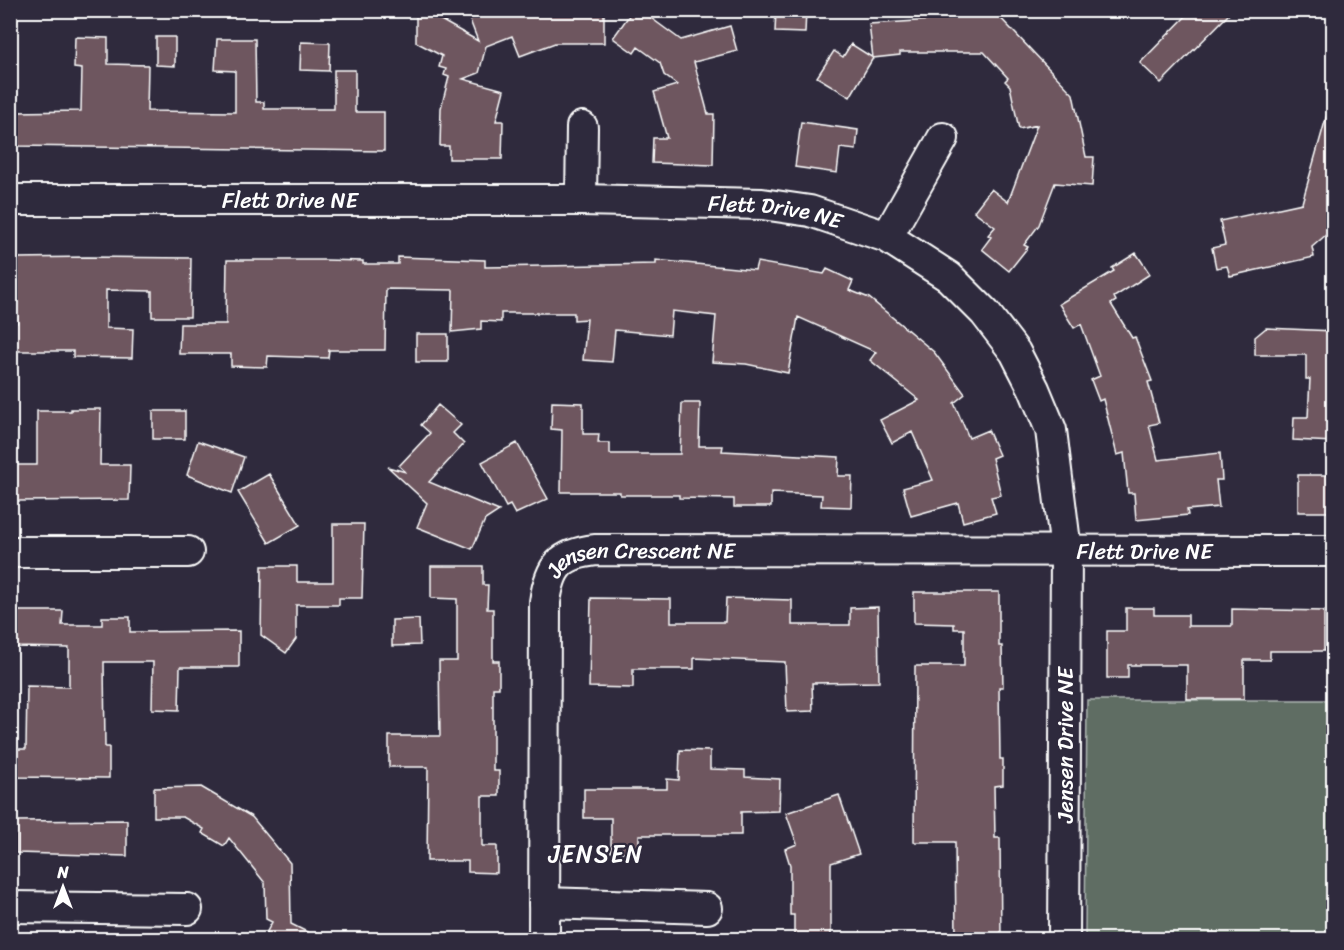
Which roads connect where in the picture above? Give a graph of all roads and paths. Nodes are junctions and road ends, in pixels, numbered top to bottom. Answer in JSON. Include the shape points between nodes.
{"nodes":[{"id":1,"x":582,"y":127,"type":"dead end"},
{"id":2,"x":943,"y":138,"type":"dead end"},
{"id":3,"x":10,"y":200,"type":"edge"},
{"id":4,"x":581,"y":200,"type":"junction"},
{"id":5,"x":888,"y":237,"type":"junction"},
{"id":6,"x":1066,"y":551,"type":"junction"},
{"id":7,"x":1334,"y":551,"type":"edge"},
{"id":8,"x":10,"y":552,"type":"edge"},
{"id":9,"x":188,"y":552,"type":"dead end"},
{"id":10,"x":544,"y":903,"type":"junction"},
{"id":11,"x":10,"y":908,"type":"edge"},
{"id":12,"x":707,"y":908,"type":"dead end"},
{"id":13,"x":187,"y":909,"type":"dead end"},
{"id":14,"x":544,"y":939,"type":"edge"},
{"id":15,"x":1064,"y":939,"type":"edge"}],
"edges":[{"from":1,"to":4,"type":"street"},
{"from":2,"to":5,"type":"street"},
{"from":3,"to":4,"type":"street","name":"Flett Drive NE"},
{"from":4,"to":5,"type":"street","name":"Flett Drive NE","via":[[762,204],[810,211]]},
{"from":5,"to":6,"type":"street","name":"Flett Drive NE","via":[[949,277],[985,313],[1015,352],[1051,430]]},
{"from":6,"to":7,"type":"street","name":"Flett Drive NE"},
{"from":6,"to":10,"type":"street","name":"Jensen Crescent NE","via":[[596,550],[575,552],[559,562],[548,580],[545,602]]},
{"from":6,"to":15,"type":"street","name":"Jensen Drive NE"},
{"from":8,"to":9,"type":"street"},
{"from":10,"to":12,"type":"street"},
{"from":10,"to":14,"type":"street","name":"Jensen Crescent NE"},
{"from":11,"to":13,"type":"street"}]}
